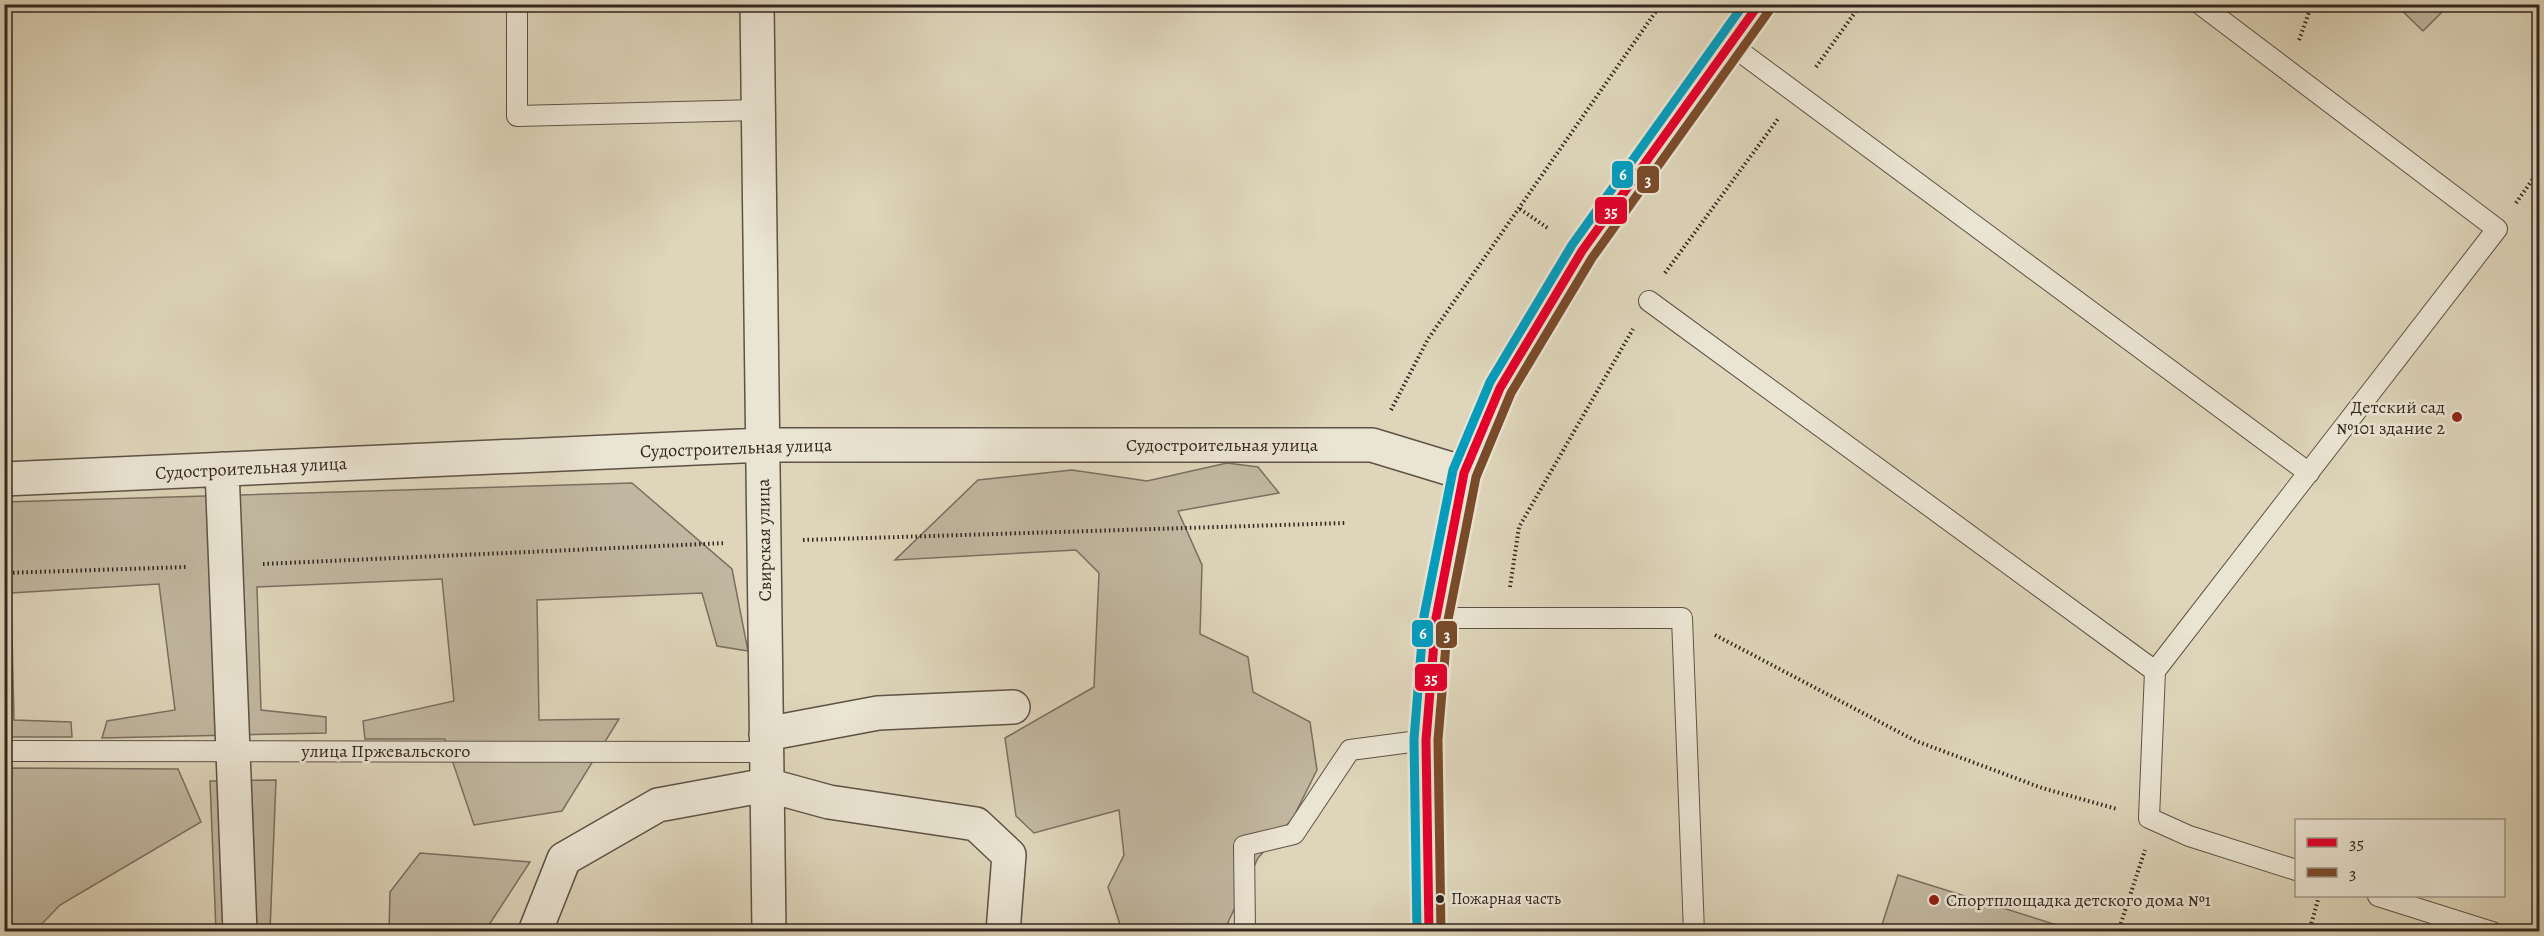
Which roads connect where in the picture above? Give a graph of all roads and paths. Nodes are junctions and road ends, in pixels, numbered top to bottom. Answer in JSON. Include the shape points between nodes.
{"nodes":[{"id":1,"x":517,"y":4,"type":"edge"},
{"id":2,"x":757,"y":4,"type":"edge"},
{"id":3,"x":1660,"y":4,"type":"edge"},
{"id":4,"x":1759,"y":4,"type":"edge"},
{"id":5,"x":2199,"y":4,"type":"edge"},
{"id":6,"x":1731,"y":45,"type":"junction"},
{"id":7,"x":758,"y":110,"type":"junction"},
{"id":8,"x":2540,"y":169,"type":"edge"},
{"id":9,"x":2497,"y":229,"type":"junction"},
{"id":10,"x":1649,"y":301,"type":"dead end"},
{"id":11,"x":763,"y":445,"type":"junction"},
{"id":12,"x":1372,"y":445,"type":"junction"},
{"id":13,"x":222,"y":469,"type":"junction"},
{"id":14,"x":2309,"y":472,"type":"junction"},
{"id":15,"x":1464,"y":473,"type":"junction"},
{"id":16,"x":4,"y":479,"type":"edge"},
{"id":17,"x":1345,"y":523,"type":"dead end"},
{"id":18,"x":764,"y":542,"type":"junction"},
{"id":19,"x":226,"y":565,"type":"junction"},
{"id":20,"x":4,"y":573,"type":"edge"},
{"id":21,"x":1436,"y":618,"type":"junction"},
{"id":22,"x":1682,"y":618,"type":"junction"},
{"id":23,"x":2155,"y":671,"type":"junction"},
{"id":24,"x":1013,"y":707,"type":"dead end"},
{"id":25,"x":1426,"y":740,"type":"junction"},
{"id":26,"x":766,"y":743,"type":"junction"},
{"id":27,"x":4,"y":751,"type":"edge"},
{"id":28,"x":233,"y":751,"type":"junction"},
{"id":29,"x":767,"y":785,"type":"junction"},
{"id":30,"x":2152,"y":819,"type":"junction"},
{"id":31,"x":2295,"y":870,"type":"edge"},
{"id":32,"x":2319,"y":897,"type":"edge"},
{"id":33,"x":2381,"y":897,"type":"edge"},
{"id":34,"x":240,"y":932,"type":"edge"},
{"id":35,"x":536,"y":932,"type":"edge"},
{"id":36,"x":769,"y":932,"type":"edge"},
{"id":37,"x":1003,"y":932,"type":"edge"},
{"id":38,"x":1245,"y":932,"type":"edge"},
{"id":39,"x":1429,"y":932,"type":"edge"},
{"id":40,"x":1694,"y":932,"type":"edge"},
{"id":41,"x":2118,"y":932,"type":"edge"},
{"id":42,"x":2309,"y":932,"type":"edge"},
{"id":43,"x":2492,"y":932,"type":"edge"}],
"edges":[{"from":1,"to":7,"type":"lane","via":[[517,116]]},
{"from":2,"to":7,"type":"street","name":"Свирская улица"},
{"from":3,"to":12,"type":"path","via":[[1428,339]]},
{"from":4,"to":6,"type":"street"},
{"from":5,"to":9,"type":"lane"},
{"from":6,"to":14,"type":"lane"},
{"from":6,"to":15,"type":"street","via":[[1582,251],[1500,388]]},
{"from":7,"to":11,"type":"street","name":"Свирская улица"},
{"from":8,"to":9,"type":"path"},
{"from":9,"to":14,"type":"lane"},
{"from":10,"to":23,"type":"lane"},
{"from":11,"to":12,"type":"street","name":"Судостроительная улица"},
{"from":11,"to":13,"type":"street","name":"Судостроительная улица"},
{"from":11,"to":18,"type":"street","name":"Свирская улица"},
{"from":12,"to":15,"type":"street","name":"Судостроительная улица"},
{"from":13,"to":16,"type":"street","name":"Судостроительная улица"},
{"from":13,"to":19,"type":"street"},
{"from":14,"to":23,"type":"lane"},
{"from":15,"to":21,"type":"street"},
{"from":17,"to":18,"type":"path"},
{"from":18,"to":19,"type":"path"},
{"from":18,"to":26,"type":"street","name":"Свирская улица"},
{"from":19,"to":20,"type":"path"},
{"from":19,"to":28,"type":"street"},
{"from":21,"to":22,"type":"lane"},
{"from":21,"to":25,"type":"street"},
{"from":22,"to":30,"type":"path","via":[[1916,741],[2042,788]]},
{"from":22,"to":40,"type":"lane"},
{"from":23,"to":30,"type":"lane"},
{"from":24,"to":26,"type":"street","via":[[878,713]]},
{"from":25,"to":38,"type":"lane","via":[[1350,750],[1294,834],[1245,846]]},
{"from":25,"to":39,"type":"street"},
{"from":26,"to":28,"type":"lane","name":"улица Пржевальского"},
{"from":26,"to":29,"type":"street","name":"Свирская улица"},
{"from":27,"to":28,"type":"lane","name":"улица Пржевальского"},
{"from":28,"to":34,"type":"street"},
{"from":29,"to":35,"type":"street","via":[[657,805],[564,859]]},
{"from":29,"to":36,"type":"street","name":"Свирская улица"},
{"from":29,"to":37,"type":"street","via":[[829,802],[976,824],[1009,855]]},
{"from":30,"to":31,"type":"lane","via":[[2189,836]]},
{"from":30,"to":41,"type":"path"},
{"from":32,"to":42,"type":"path"},
{"from":33,"to":43,"type":"lane"}]}
